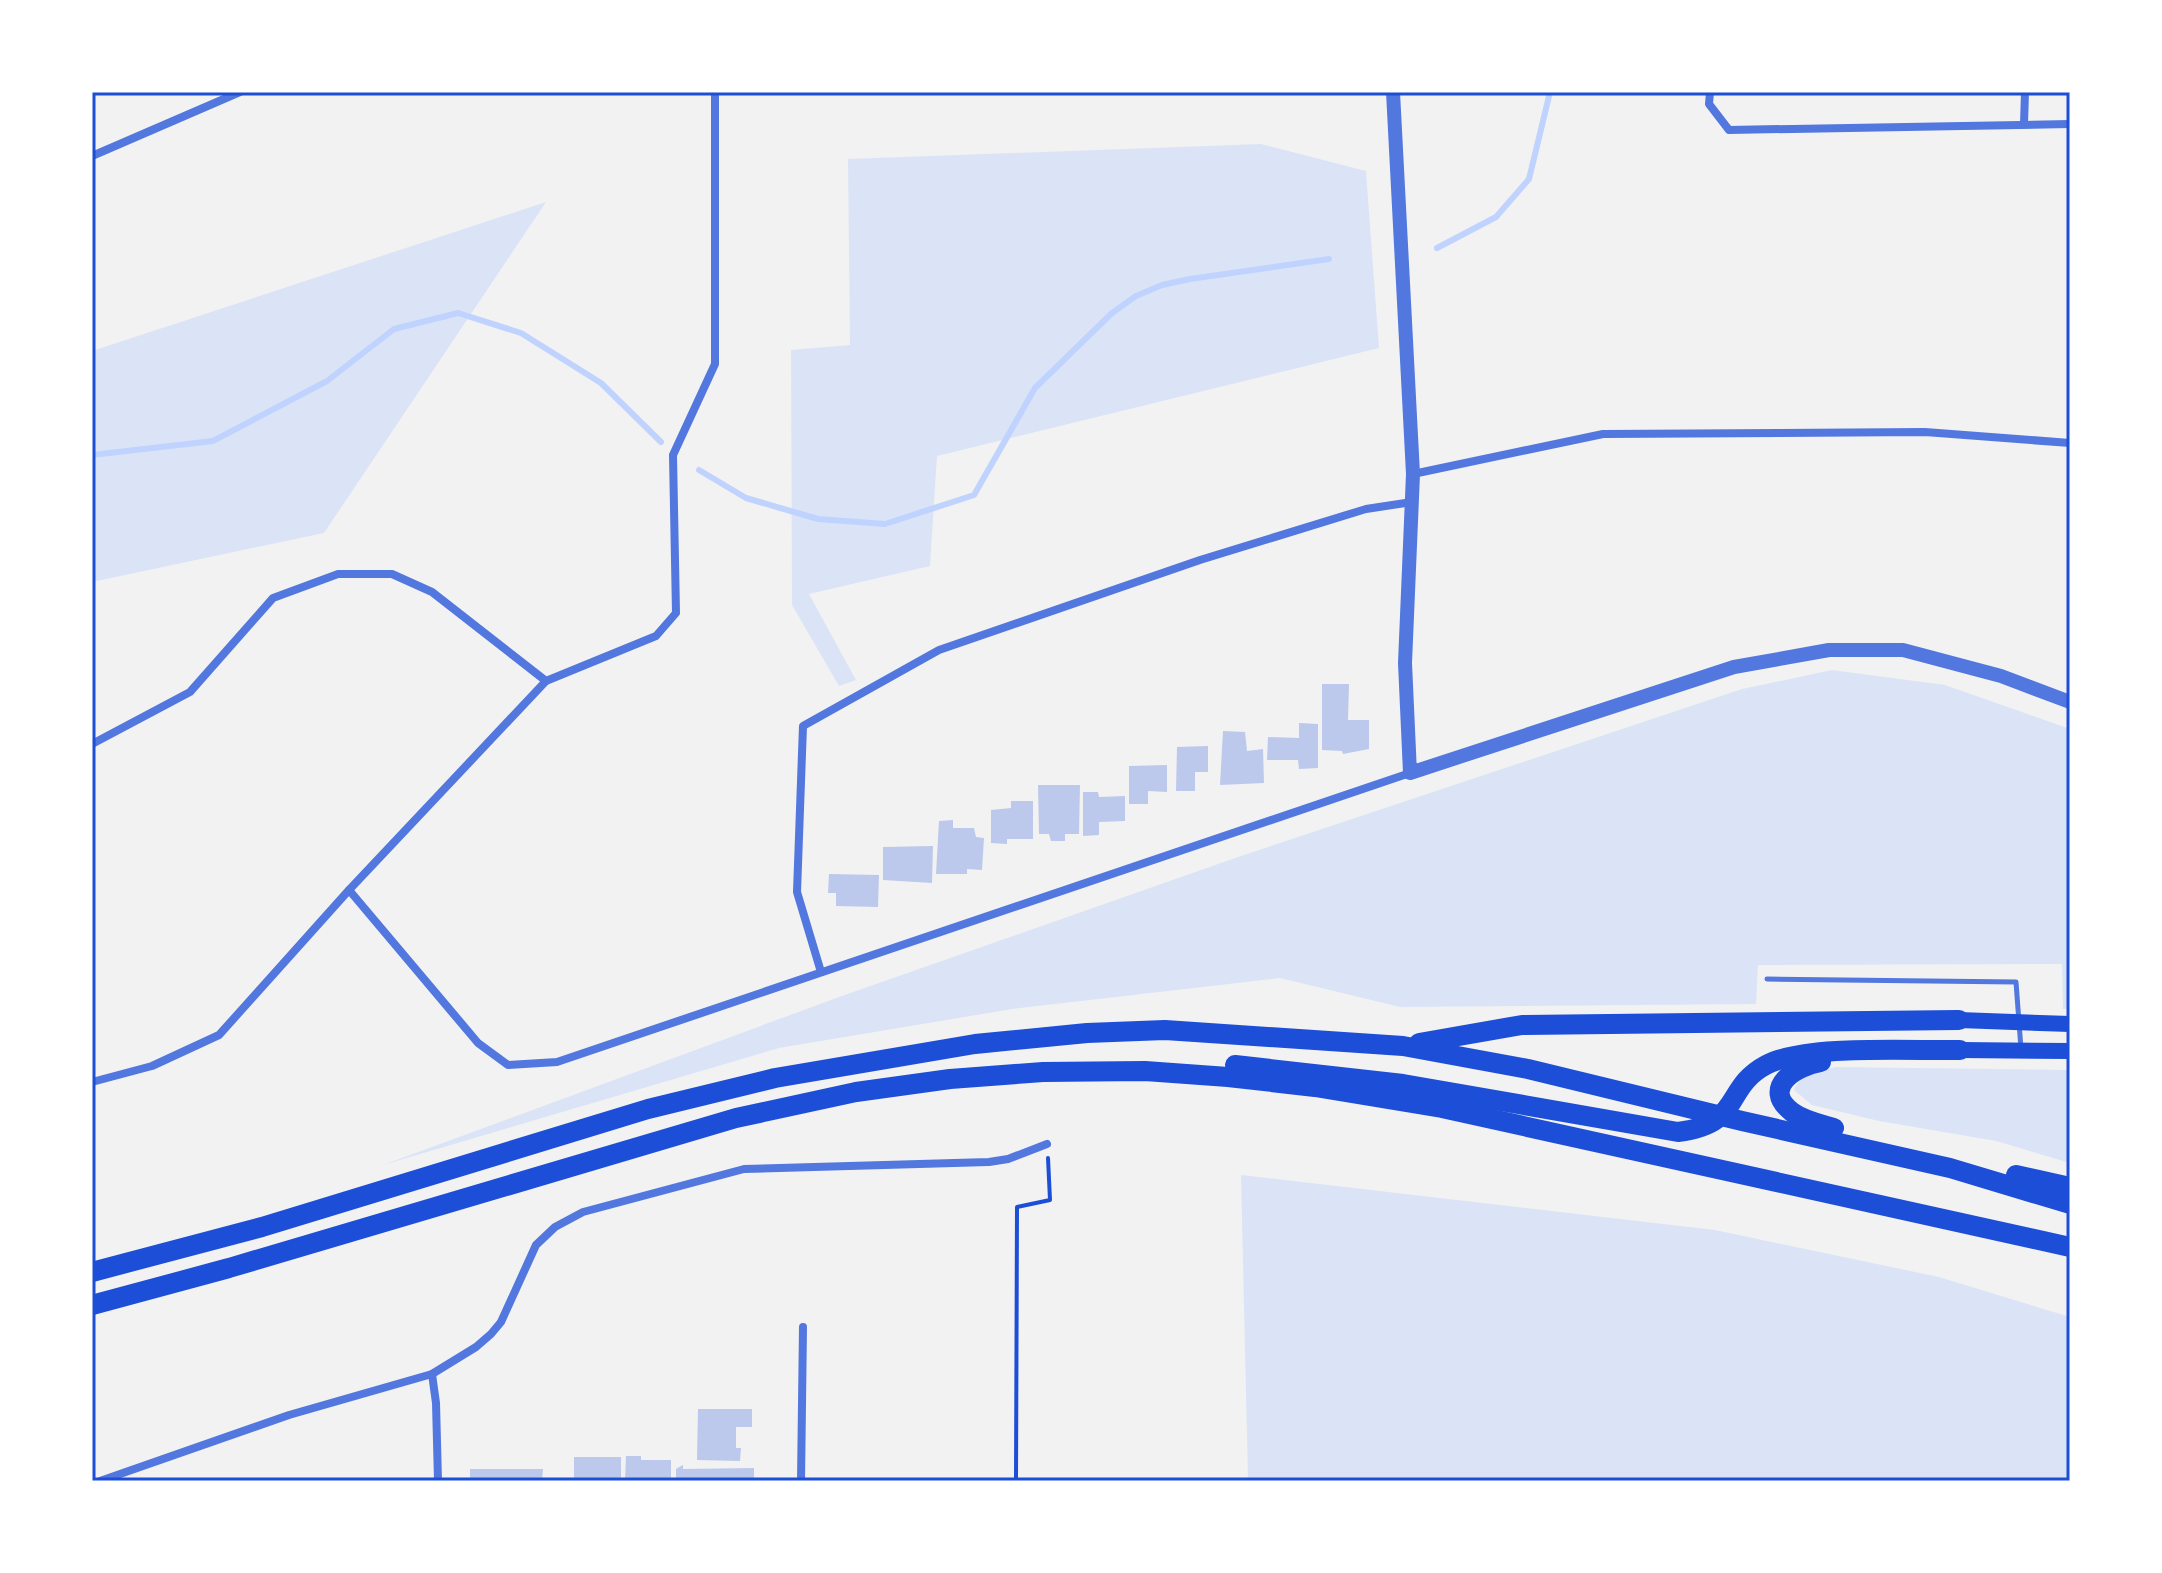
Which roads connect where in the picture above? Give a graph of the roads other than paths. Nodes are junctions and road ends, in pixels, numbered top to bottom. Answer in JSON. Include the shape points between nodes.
{"nodes":[{"id":1,"x":240,"y":92,"type":"edge"},
{"id":2,"x":715,"y":92,"type":"edge"},
{"id":3,"x":1393,"y":92,"type":"edge"},
{"id":4,"x":1710,"y":92,"type":"edge"},
{"id":5,"x":2025,"y":92,"type":"edge"},
{"id":6,"x":2024,"y":124,"type":"junction"},
{"id":7,"x":2070,"y":124,"type":"edge"},
{"id":8,"x":92,"y":156,"type":"edge"},
{"id":9,"x":2070,"y":443,"type":"edge"},
{"id":10,"x":1413,"y":474,"type":"junction"},
{"id":11,"x":1412,"y":502,"type":"junction"},
{"id":12,"x":546,"y":681,"type":"junction"},
{"id":13,"x":2070,"y":702,"type":"edge"},
{"id":14,"x":92,"y":744,"type":"edge"},
{"id":15,"x":1410,"y":773,"type":"junction"},
{"id":16,"x":349,"y":890,"type":"junction"},
{"id":17,"x":821,"y":972,"type":"junction"},
{"id":18,"x":1767,"y":979,"type":"dead end"},
{"id":19,"x":1959,"y":1020,"type":"joint"},
{"id":20,"x":2021,"y":1021,"type":"junction"},
{"id":21,"x":2070,"y":1024,"type":"edge"},
{"id":22,"x":1403,"y":1046,"type":"junction"},
{"id":23,"x":1960,"y":1050,"type":"junction"},
{"id":24,"x":2021,"y":1050,"type":"junction"},
{"id":25,"x":2070,"y":1051,"type":"edge"},
{"id":26,"x":1043,"y":1072,"type":"junction"},
{"id":27,"x":92,"y":1082,"type":"edge"},
{"id":28,"x":1722,"y":1116,"type":"junction"},
{"id":29,"x":1047,"y":1144,"type":"road end"},
{"id":30,"x":2070,"y":1187,"type":"edge"},
{"id":31,"x":2070,"y":1204,"type":"edge"},
{"id":32,"x":2070,"y":1247,"type":"edge"},
{"id":33,"x":92,"y":1272,"type":"edge"},
{"id":34,"x":92,"y":1305,"type":"edge"},
{"id":35,"x":803,"y":1327,"type":"dead end"},
{"id":36,"x":432,"y":1374,"type":"junction"},
{"id":37,"x":100,"y":1481,"type":"edge"},
{"id":38,"x":438,"y":1481,"type":"edge"},
{"id":39,"x":801,"y":1481,"type":"edge"}],
"edges":[{"from":1,"to":8,"type":"street"},
{"from":2,"to":12,"type":"street","via":[[715,364],[673,455],[676,613],[656,636]]},
{"from":3,"to":10,"type":"street"},
{"from":4,"to":6,"type":"street","via":[[1709,104],[1729,130]]},
{"from":5,"to":6,"type":"street"},
{"from":6,"to":7,"type":"street"},
{"from":9,"to":10,"type":"street","via":[[1925,432],[1603,434]]},
{"from":10,"to":11,"type":"street"},
{"from":11,"to":15,"type":"street","via":[[1405,663]]},
{"from":11,"to":17,"type":"street","via":[[1366,509],[1200,560],[939,650],[803,726],[797,892]]},
{"from":12,"to":14,"type":"street","via":[[432,592],[392,574],[338,574],[273,598],[190,692]]},
{"from":12,"to":16,"type":"street"},
{"from":13,"to":15,"type":"street","via":[[2001,676],[1903,650],[1829,650],[1734,667]]},
{"from":15,"to":17,"type":"street"},
{"from":16,"to":17,"type":"street","via":[[478,1043],[508,1065],[557,1062]]},
{"from":16,"to":27,"type":"street","via":[[219,1035],[152,1066]]},
{"from":18,"to":20,"type":"lane","via":[[2016,982]]},
{"from":19,"to":20,"type":"main road"},
{"from":19,"to":22,"type":"highway","via":[[1522,1025]]},
{"from":20,"to":21,"type":"main road"},
{"from":20,"to":24,"type":"lane"},
{"from":22,"to":28,"type":"highway","via":[[1528,1069]]},
{"from":22,"to":33,"type":"highway","via":[[1223,1032],[1087,1033],[975,1044],[775,1078],[648,1109],[262,1227]]},
{"from":23,"to":24,"type":"main road"},
{"from":23,"to":28,"type":"highway","via":[[1816,1052],[1780,1059],[1750,1077]]},
{"from":23,"to":30,"type":"highway","via":[[1808,1064],[1789,1074],[1781,1094],[1794,1113],[1813,1122]]},
{"from":24,"to":25,"type":"main road"},
{"from":26,"to":28,"type":"highway","via":[[1159,1061],[1220,1063],[1403,1084],[1659,1130],[1694,1130]]},
{"from":26,"to":32,"type":"highway","via":[[1145,1071],[1371,1095]]},
{"from":26,"to":34,"type":"highway","via":[[856,1092],[736,1118]]},
{"from":28,"to":31,"type":"highway","via":[[1950,1168]]},
{"from":29,"to":36,"type":"street","via":[[989,1162],[744,1169],[583,1212],[536,1245],[491,1334]]},
{"from":35,"to":39,"type":"street"},
{"from":36,"to":37,"type":"street","via":[[289,1415]]},
{"from":36,"to":38,"type":"street"}]}
